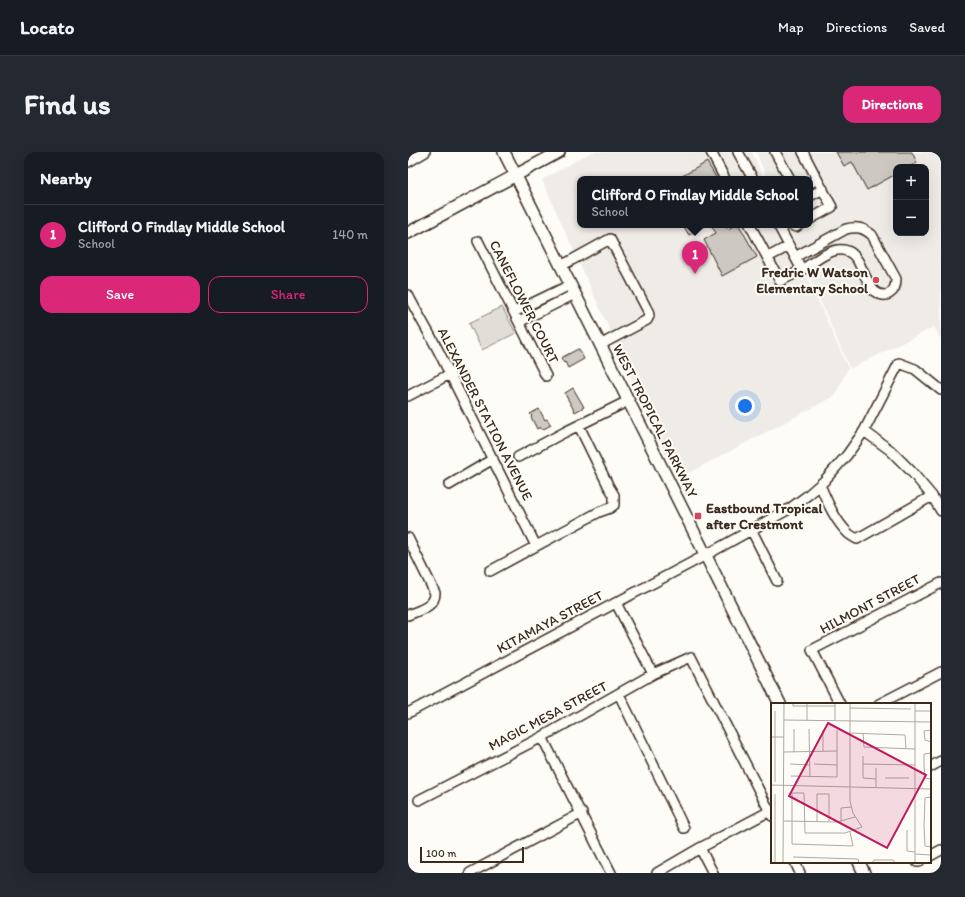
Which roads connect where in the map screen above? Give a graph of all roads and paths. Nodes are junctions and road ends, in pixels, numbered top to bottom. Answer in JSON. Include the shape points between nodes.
{"nodes":[{"id":1,"x":425,"y":152,"type":"edge"},
{"id":2,"x":504,"y":152,"type":"edge"},
{"id":3,"x":559,"y":152,"type":"edge"},
{"id":4,"x":711,"y":152,"type":"edge"},
{"id":5,"x":738,"y":152,"type":"edge"},
{"id":6,"x":775,"y":152,"type":"edge"},
{"id":7,"x":803,"y":152,"type":"edge"},
{"id":8,"x":408,"y":162,"type":"edge"},
{"id":9,"x":516,"y":175,"type":"junction"},
{"id":10,"x":723,"y":176,"type":"edge"},
{"id":11,"x":751,"y":176,"type":"edge"},
{"id":12,"x":788,"y":176,"type":"edge"},
{"id":13,"x":812,"y":176,"type":"edge"},
{"id":14,"x":814,"y":181,"type":"edge"},
{"id":15,"x":823,"y":189,"type":"junction"},
{"id":16,"x":813,"y":194,"type":"edge"},
{"id":17,"x":813,"y":217,"type":"edge"},
{"id":18,"x":752,"y":228,"type":"edge"},
{"id":19,"x":780,"y":228,"type":"edge"},
{"id":20,"x":408,"y":233,"type":"edge"},
{"id":21,"x":478,"y":241,"type":"dead end"},
{"id":22,"x":789,"y":246,"type":"junction"},
{"id":23,"x":768,"y":257,"type":"junction"},
{"id":24,"x":795,"y":257,"type":"junction"},
{"id":25,"x":561,"y":266,"type":"junction"},
{"id":26,"x":802,"y":270,"type":"junction"},
{"id":27,"x":572,"y":290,"type":"junction"},
{"id":28,"x":408,"y":297,"type":"edge"},
{"id":29,"x":514,"y":312,"type":"junction"},
{"id":30,"x":519,"y":322,"type":"junction"},
{"id":31,"x":600,"y":345,"type":"junction"},
{"id":32,"x":450,"y":374,"type":"junction"},
{"id":33,"x":546,"y":376,"type":"dead end"},
{"id":34,"x":941,"y":390,"type":"edge"},
{"id":35,"x":408,"y":396,"type":"edge"},
{"id":36,"x":628,"y":401,"type":"junction"},
{"id":37,"x":579,"y":426,"type":"junction"},
{"id":38,"x":864,"y":431,"type":"junction"},
{"id":39,"x":518,"y":457,"type":"dead end"},
{"id":40,"x":493,"y":460,"type":"junction"},
{"id":41,"x":449,"y":485,"type":"dead end"},
{"id":42,"x":820,"y":485,"type":"junction"},
{"id":43,"x":932,"y":496,"type":"junction"},
{"id":44,"x":941,"y":510,"type":"edge"},
{"id":45,"x":751,"y":529,"type":"junction"},
{"id":46,"x":408,"y":538,"type":"edge"},
{"id":47,"x":536,"y":546,"type":"junction"},
{"id":48,"x":706,"y":555,"type":"junction"},
{"id":49,"x":490,"y":571,"type":"dead end"},
{"id":50,"x":777,"y":581,"type":"dead end"},
{"id":51,"x":941,"y":583,"type":"edge"},
{"id":52,"x":616,"y":603,"type":"junction"},
{"id":53,"x":408,"y":615,"type":"edge"},
{"id":54,"x":941,"y":672,"type":"edge"},
{"id":55,"x":653,"y":674,"type":"junction"},
{"id":56,"x":619,"y":694,"type":"junction"},
{"id":57,"x":780,"y":703,"type":"edge"},
{"id":58,"x":839,"y":703,"type":"edge"},
{"id":59,"x":881,"y":703,"type":"edge"},
{"id":60,"x":408,"y":713,"type":"edge"},
{"id":61,"x":542,"y":737,"type":"junction"},
{"id":62,"x":941,"y":761,"type":"edge"},
{"id":63,"x":931,"y":766,"type":"edge"},
{"id":64,"x":419,"y":800,"type":"dead end"},
{"id":65,"x":582,"y":814,"type":"junction"},
{"id":66,"x":771,"y":814,"type":"edge"},
{"id":67,"x":684,"y":828,"type":"dead end"},
{"id":68,"x":700,"y":848,"type":"junction"},
{"id":69,"x":941,"y":850,"type":"edge"},
{"id":70,"x":931,"y":855,"type":"edge"},
{"id":71,"x":795,"y":863,"type":"edge"},
{"id":72,"x":859,"y":863,"type":"edge"},
{"id":73,"x":470,"y":873,"type":"edge"},
{"id":74,"x":612,"y":873,"type":"edge"},
{"id":75,"x":657,"y":873,"type":"edge"},
{"id":76,"x":713,"y":873,"type":"edge"},
{"id":77,"x":800,"y":873,"type":"edge"},
{"id":78,"x":864,"y":873,"type":"edge"}],
"edges":[{"from":1,"to":8,"type":"street"},
{"from":2,"to":9,"type":"main road","name":"WEST TROPICAL PARKWAY"},
{"from":3,"to":9,"type":"main road"},
{"from":4,"to":10,"type":"street"},
{"from":5,"to":11,"type":"street"},
{"from":6,"to":12,"type":"street"},
{"from":7,"to":13,"type":"street"},
{"from":9,"to":20,"type":"main road"},
{"from":9,"to":25,"type":"main road","name":"WEST TROPICAL PARKWAY"},
{"from":14,"to":15,"type":"street"},
{"from":15,"to":16,"type":"street"},
{"from":15,"to":17,"type":"street","via":[[832,207]]},
{"from":18,"to":23,"type":"street"},
{"from":19,"to":22,"type":"street"},
{"from":21,"to":29,"type":"street","name":"CANEFLOWER COURT"},
{"from":22,"to":23,"type":"street"},
{"from":22,"to":24,"type":"street"},
{"from":23,"to":26,"type":"street","via":[[780,281]]},
{"from":24,"to":26,"type":"street"},
{"from":24,"to":26,"type":"street","via":[[846,229],[858,227],[872,235],[896,279],[895,287],[886,295],[874,291],[854,255],[845,249],[834,250]]},
{"from":25,"to":27,"type":"main road","name":"WEST TROPICAL PARKWAY"},
{"from":25,"to":31,"type":"street","via":[[610,239],[648,311],[647,320]]},
{"from":27,"to":29,"type":"street"},
{"from":27,"to":30,"type":"street"},
{"from":27,"to":31,"type":"main road","name":"WEST TROPICAL PARKWAY"},
{"from":28,"to":32,"type":"street","name":"ALEXANDER STATION AVENUE"},
{"from":29,"to":30,"type":"street","name":"CANEFLOWER COURT"},
{"from":30,"to":33,"type":"street","name":"CANEFLOWER COURT"},
{"from":31,"to":36,"type":"main road","name":"WEST TROPICAL PARKWAY"},
{"from":32,"to":35,"type":"street"},
{"from":32,"to":40,"type":"street","name":"ALEXANDER STATION AVENUE"},
{"from":34,"to":38,"type":"street","name":"KITAMAYA STREET","via":[[915,369],[899,363]]},
{"from":36,"to":37,"type":"street"},
{"from":36,"to":48,"type":"main road","name":"WEST TROPICAL PARKWAY"},
{"from":37,"to":39,"type":"street"},
{"from":37,"to":47,"type":"street","via":[[614,495],[614,505]]},
{"from":38,"to":42,"type":"street","name":"KITAMAYA STREET"},
{"from":38,"to":43,"type":"street","via":[[890,450]]},
{"from":40,"to":41,"type":"street"},
{"from":40,"to":47,"type":"street","name":"ALEXANDER STATION AVENUE"},
{"from":42,"to":43,"type":"street","via":[[840,524],[847,533],[857,539]]},
{"from":42,"to":45,"type":"street","name":"KITAMAYA STREET","via":[[789,509]]},
{"from":43,"to":44,"type":"street"},
{"from":45,"to":48,"type":"street","name":"KITAMAYA STREET"},
{"from":45,"to":50,"type":"street"},
{"from":46,"to":53,"type":"street","via":[[435,593],[428,606]]},
{"from":47,"to":49,"type":"street"},
{"from":48,"to":52,"type":"street","name":"KITAMAYA STREET"},
{"from":48,"to":57,"type":"main road","name":"WEST TROPICAL PARKWAY"},
{"from":51,"to":58,"type":"street","name":"HILMONT STREET","via":[[812,650]]},
{"from":52,"to":55,"type":"street"},
{"from":52,"to":60,"type":"street","name":"KITAMAYA STREET"},
{"from":54,"to":59,"type":"street"},
{"from":55,"to":56,"type":"street","name":"MAGIC MESA STREET"},
{"from":55,"to":66,"type":"street","name":"MAGIC MESA STREET","via":[[691,658]]},
{"from":56,"to":61,"type":"street","name":"MAGIC MESA STREET"},
{"from":56,"to":67,"type":"street"},
{"from":61,"to":64,"type":"street","name":"MAGIC MESA STREET"},
{"from":61,"to":65,"type":"street"},
{"from":62,"to":63,"type":"street"},
{"from":65,"to":73,"type":"street"},
{"from":65,"to":74,"type":"street"},
{"from":66,"to":68,"type":"street"},
{"from":68,"to":75,"type":"street"},
{"from":68,"to":76,"type":"street"},
{"from":69,"to":70,"type":"street"},
{"from":71,"to":77,"type":"street"},
{"from":72,"to":78,"type":"main road"}]}
